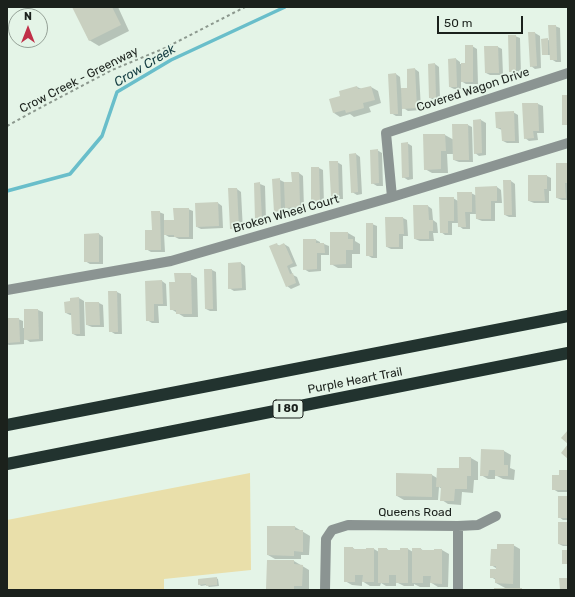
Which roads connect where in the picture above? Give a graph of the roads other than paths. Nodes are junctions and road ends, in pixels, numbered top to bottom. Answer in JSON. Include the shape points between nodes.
{"nodes":[{"id":1,"x":568,"y":73,"type":"edge"},
{"id":2,"x":568,"y":143,"type":"edge"},
{"id":3,"x":392,"y":197,"type":"junction"},
{"id":4,"x":7,"y":290,"type":"edge"},
{"id":5,"x":568,"y":316,"type":"edge"},
{"id":6,"x":568,"y":353,"type":"edge"},
{"id":7,"x":7,"y":425,"type":"edge"},
{"id":8,"x":7,"y":464,"type":"edge"},
{"id":9,"x":496,"y":516,"type":"dead end"},
{"id":10,"x":458,"y":526,"type":"junction"},
{"id":11,"x":325,"y":590,"type":"edge"},
{"id":12,"x":458,"y":590,"type":"edge"}],
"edges":[{"from":1,"to":3,"type":"street","name":"Covered Wagon Drive","via":[[386,133]]},
{"from":2,"to":3,"type":"street","name":"Broken Wheel Court"},
{"from":3,"to":4,"type":"street","name":"Broken Wheel Court","via":[[171,261]]},
{"from":5,"to":7,"type":"highway","name":"Purple Heart Trail"},
{"from":6,"to":8,"type":"highway","name":"Purple Heart Trail","number":"I 80"},
{"from":9,"to":10,"type":"street","name":"Queens Road","via":[[478,525]]},
{"from":10,"to":11,"type":"street","name":"Queens Road","via":[[348,525],[332,530],[326,539]]},
{"from":10,"to":12,"type":"street"}]}
